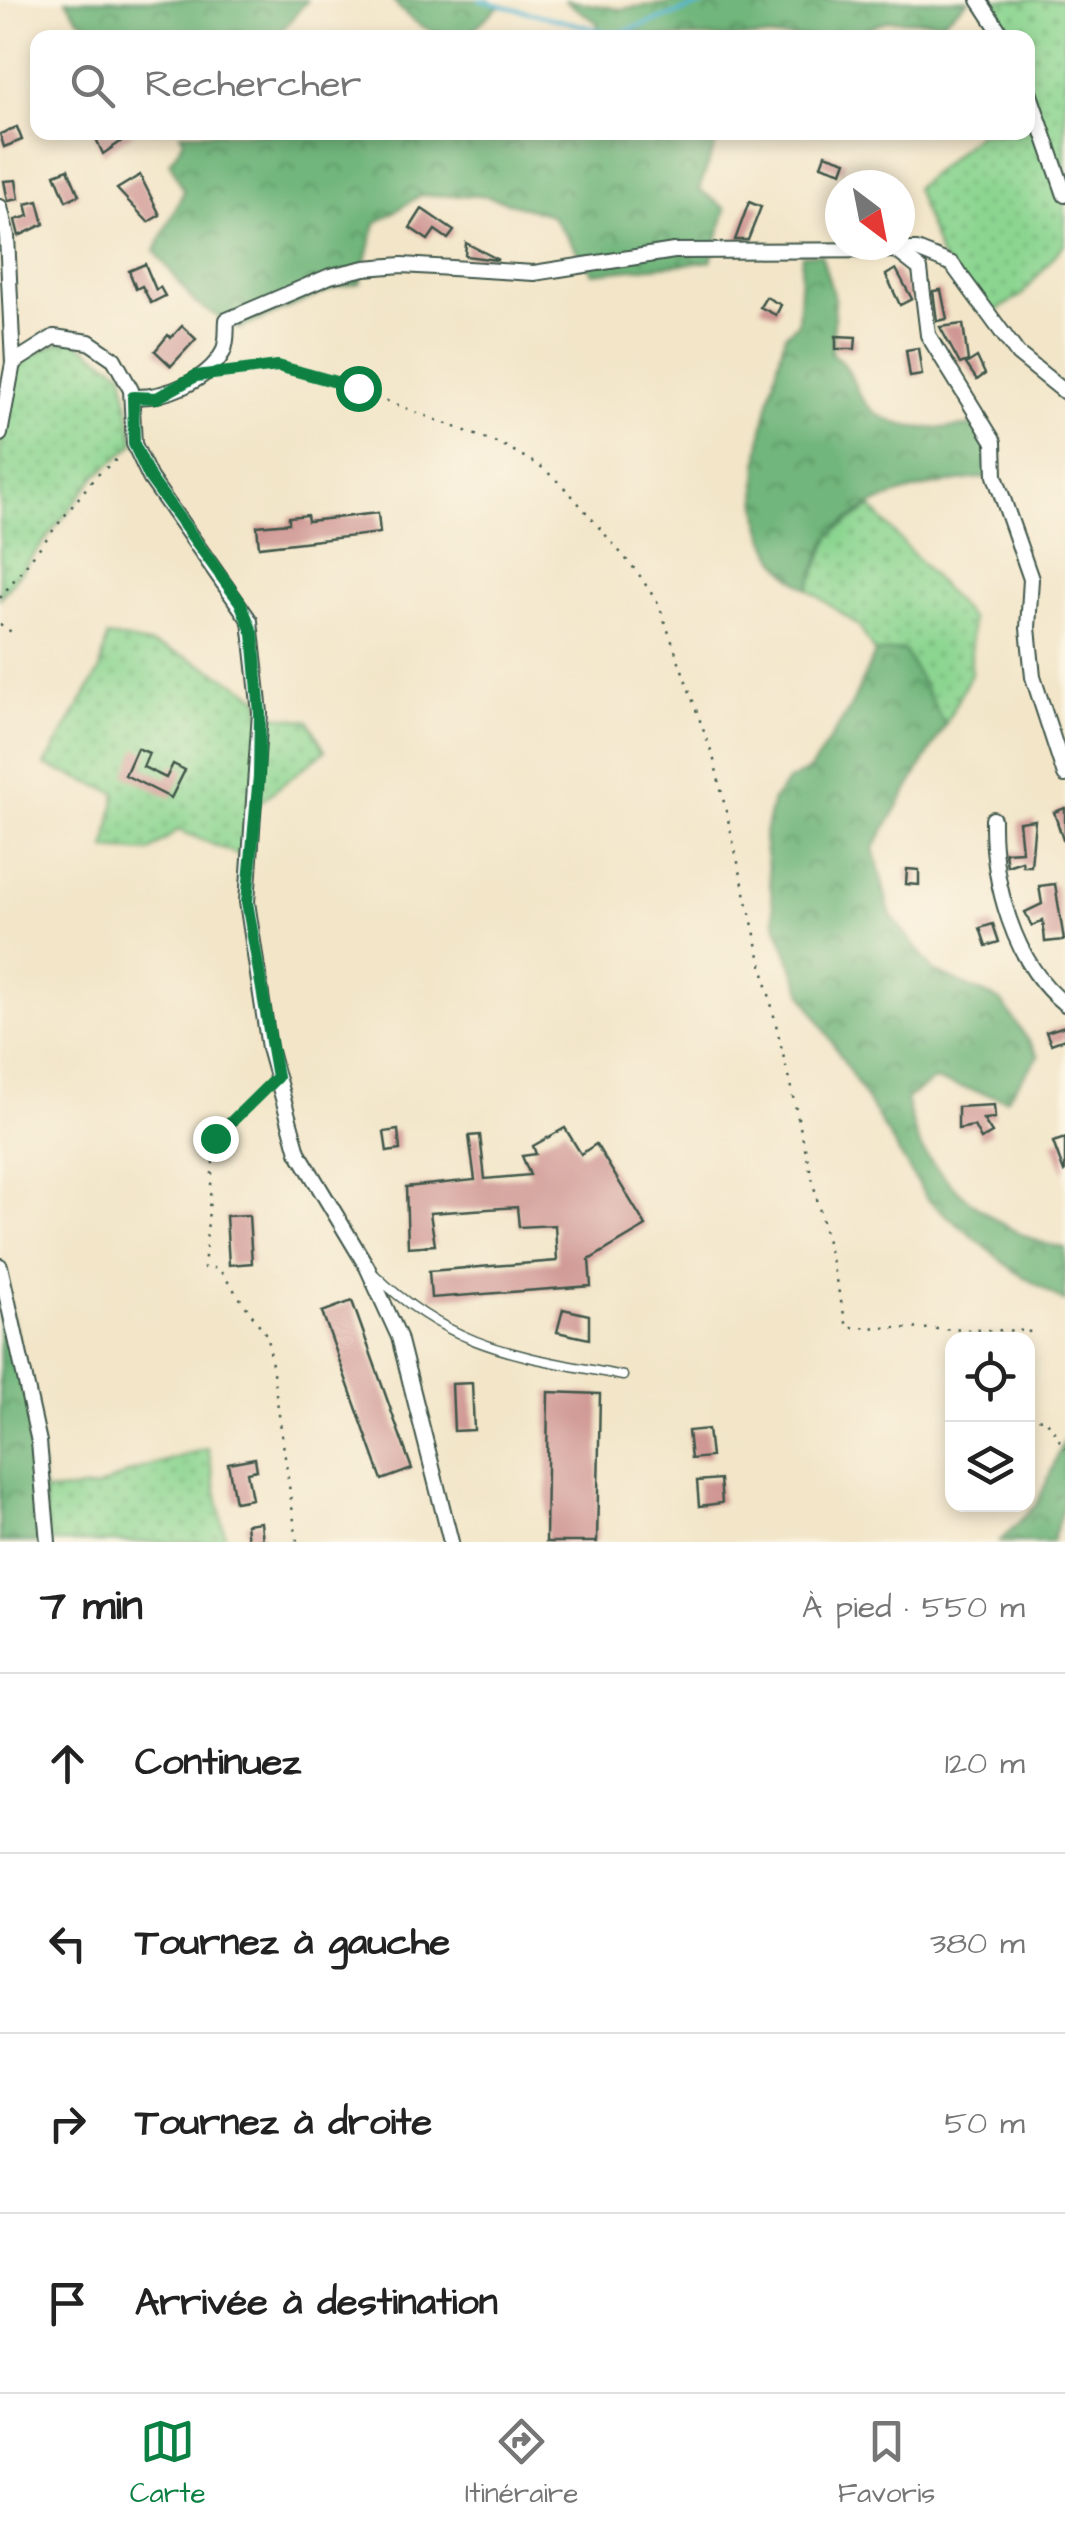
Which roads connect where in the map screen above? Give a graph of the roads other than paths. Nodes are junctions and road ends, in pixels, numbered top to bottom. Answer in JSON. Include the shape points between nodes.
{"nodes":[{"id":1,"x":979,"y":0,"type":"edge"},
{"id":2,"x":999,"y":30,"type":"edge"},
{"id":3,"x":1035,"y":108,"type":"edge"},
{"id":4,"x":1065,"y":195,"type":"edge"},
{"id":5,"x":0,"y":207,"type":"edge"},
{"id":6,"x":825,"y":251,"type":"edge"},
{"id":7,"x":915,"y":252,"type":"edge"},
{"id":8,"x":908,"y":260,"type":"edge"},
{"id":9,"x":12,"y":363,"type":"junction"},
{"id":10,"x":1065,"y":392,"type":"edge"},
{"id":11,"x":133,"y":397,"type":"junction"},
{"id":12,"x":0,"y":434,"type":"edge"},
{"id":13,"x":1065,"y":775,"type":"edge"},
{"id":14,"x":993,"y":819,"type":"dead end"},
{"id":15,"x":1065,"y":1004,"type":"edge"},
{"id":16,"x":0,"y":1266,"type":"edge"},
{"id":17,"x":366,"y":1267,"type":"junction"},
{"id":18,"x":624,"y":1376,"type":"dead end"},
{"id":19,"x":48,"y":1542,"type":"edge"},
{"id":20,"x":452,"y":1542,"type":"edge"}],
"edges":[{"from":1,"to":2,"type":"street"},
{"from":3,"to":4,"type":"street"},
{"from":5,"to":9,"type":"street"},
{"from":6,"to":11,"type":"street","via":[[674,251],[534,273],[402,265],[351,270],[227,320],[223,351],[196,376],[157,398]]},
{"from":7,"to":10,"type":"street","via":[[952,264],[1018,354]]},
{"from":8,"to":13,"type":"street","via":[[920,269],[928,335],[994,442],[995,476],[1031,580],[1032,677]]},
{"from":9,"to":11,"type":"street","via":[[54,337],[89,342],[114,359]]},
{"from":9,"to":12,"type":"street"},
{"from":11,"to":17,"type":"street","via":[[134,444],[160,496],[247,612],[253,634],[259,776],[247,902],[277,1077],[298,1152]]},
{"from":14,"to":15,"type":"street","via":[[997,881],[1029,962]]},
{"from":16,"to":19,"type":"street","via":[[39,1442]]},
{"from":17,"to":18,"type":"lane","via":[[453,1335]]},
{"from":17,"to":20,"type":"street","via":[[399,1337]]}]}
